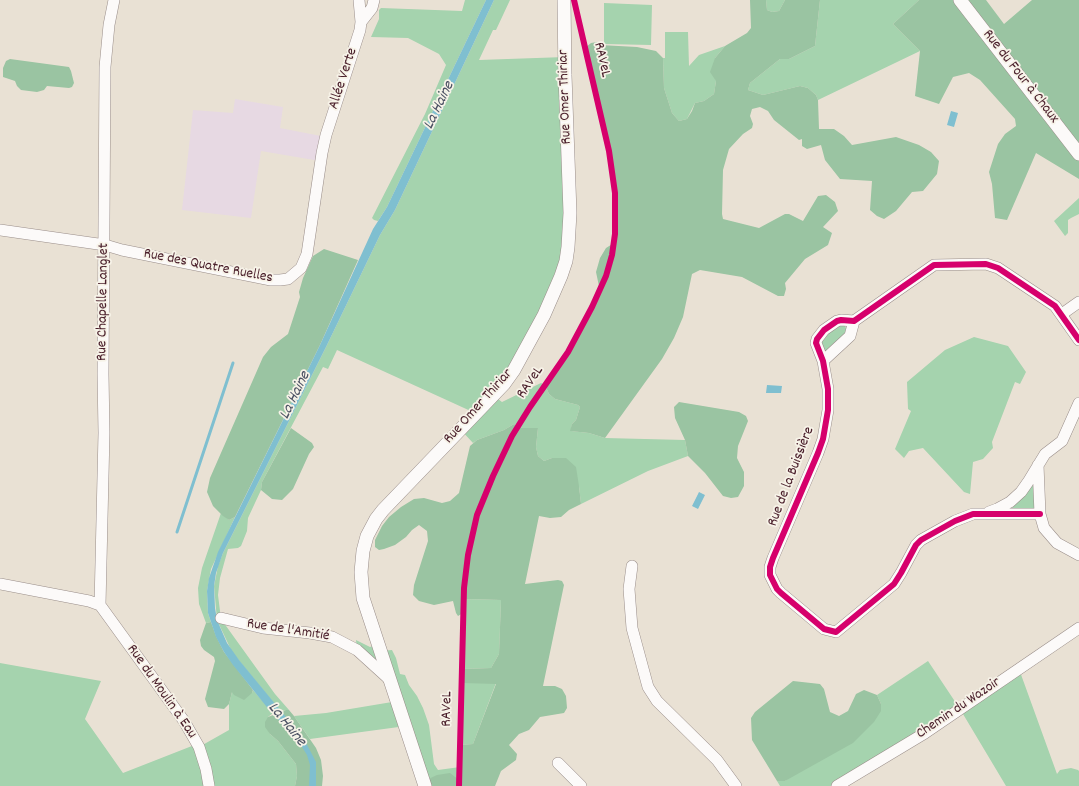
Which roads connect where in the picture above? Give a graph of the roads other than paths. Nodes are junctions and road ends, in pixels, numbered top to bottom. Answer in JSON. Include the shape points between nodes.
{"nodes":[{"id":1,"x":114,"y":0,"type":"edge"},
{"id":2,"x":359,"y":0,"type":"edge"},
{"id":3,"x":374,"y":0,"type":"edge"},
{"id":4,"x":564,"y":0,"type":"edge"},
{"id":5,"x":960,"y":0,"type":"edge"},
{"id":6,"x":361,"y":22,"type":"junction"},
{"id":7,"x":326,"y":135,"type":"joint"},
{"id":8,"x":1079,"y":154,"type":"edge"},
{"id":9,"x":0,"y":230,"type":"edge"},
{"id":10,"x":105,"y":245,"type":"junction"},
{"id":11,"x":1079,"y":302,"type":"edge"},
{"id":12,"x":1062,"y":314,"type":"junction"},
{"id":13,"x":854,"y":321,"type":"junction"},
{"id":14,"x":1079,"y":340,"type":"edge"},
{"id":15,"x":823,"y":361,"type":"junction"},
{"id":16,"x":1079,"y":403,"type":"edge"},
{"id":17,"x":1038,"y":465,"type":"junction"},
{"id":18,"x":982,"y":514,"type":"junction"},
{"id":19,"x":1040,"y":514,"type":"junction"},
{"id":20,"x":1079,"y":556,"type":"edge"},
{"id":21,"x":632,"y":566,"type":"dead end"},
{"id":22,"x":0,"y":584,"type":"edge"},
{"id":23,"x":100,"y":605,"type":"junction"},
{"id":24,"x":221,"y":618,"type":"dead end"},
{"id":25,"x":1079,"y":628,"type":"edge"},
{"id":26,"x":390,"y":680,"type":"junction"},
{"id":27,"x":558,"y":763,"type":"dead end"},
{"id":28,"x":209,"y":786,"type":"edge"},
{"id":29,"x":426,"y":786,"type":"edge"},
{"id":30,"x":581,"y":786,"type":"edge"},
{"id":31,"x":736,"y":786,"type":"edge"},
{"id":32,"x":837,"y":786,"type":"edge"}],
"edges":[{"from":1,"to":10,"type":"street","name":"Rue Chapelle Langlet","via":[[105,67]]},
{"from":2,"to":6,"type":"street","name":"Allée Verte"},
{"from":3,"to":6,"type":"street","name":"Allée Verte","via":[[372,8]]},
{"from":4,"to":26,"type":"street","name":"Rue Omer Thiriar","via":[[570,213],[566,261],[544,315],[504,384],[383,510],[367,536],[361,560],[361,588]]},
{"from":5,"to":8,"type":"street","name":"Rue du Four à Chaux"},
{"from":6,"to":7,"type":"street","name":"Allée Verte"},
{"from":7,"to":10,"type":"street","name":"Rue des Quatre Ruelles","via":[[307,254],[301,268],[288,279],[271,280]]},
{"from":9,"to":10,"type":"street","name":"Rue des Quatre Ruelles"},
{"from":10,"to":23,"type":"street","name":"Rue Chapelle Langlet"},
{"from":11,"to":12,"type":"street"},
{"from":12,"to":13,"type":"street","via":[[1055,306],[998,268],[986,264],[941,264],[930,267]]},
{"from":12,"to":14,"type":"street"},
{"from":13,"to":15,"type":"street","via":[[850,336]]},
{"from":13,"to":15,"type":"street","name":"Rue de la Buissière","via":[[837,321],[819,334],[816,343]]},
{"from":15,"to":18,"type":"street","name":"Rue de la Buissière","via":[[828,389],[826,424],[821,447],[770,566],[770,575],[777,589],[824,629],[836,632],[894,584],[921,540],[956,521],[973,514]]},
{"from":16,"to":17,"type":"street","name":"Rue de la Buissière","via":[[1062,441],[1049,450]]},
{"from":17,"to":18,"type":"street","name":"Rue de la Buissière","via":[[1021,492],[1010,502]]},
{"from":17,"to":19,"type":"street"},
{"from":18,"to":19,"type":"street","name":"Rue de la Buissière"},
{"from":19,"to":20,"type":"street","via":[[1044,528],[1053,540]]},
{"from":21,"to":31,"type":"street","via":[[629,589],[632,628],[648,686],[657,701],[716,760]]},
{"from":22,"to":23,"type":"street"},
{"from":23,"to":28,"type":"street","name":"Rue du Moulin à Eau","via":[[187,726],[199,747]]},
{"from":24,"to":26,"type":"street","name":"Rue de l'Amitié","via":[[262,628],[332,637],[357,650]]},
{"from":25,"to":32,"type":"street","name":"Chemin du Wazoir","via":[[925,733]]},
{"from":26,"to":29,"type":"street","name":"Rue Omer Thiriar"},
{"from":27,"to":30,"type":"street"}]}
